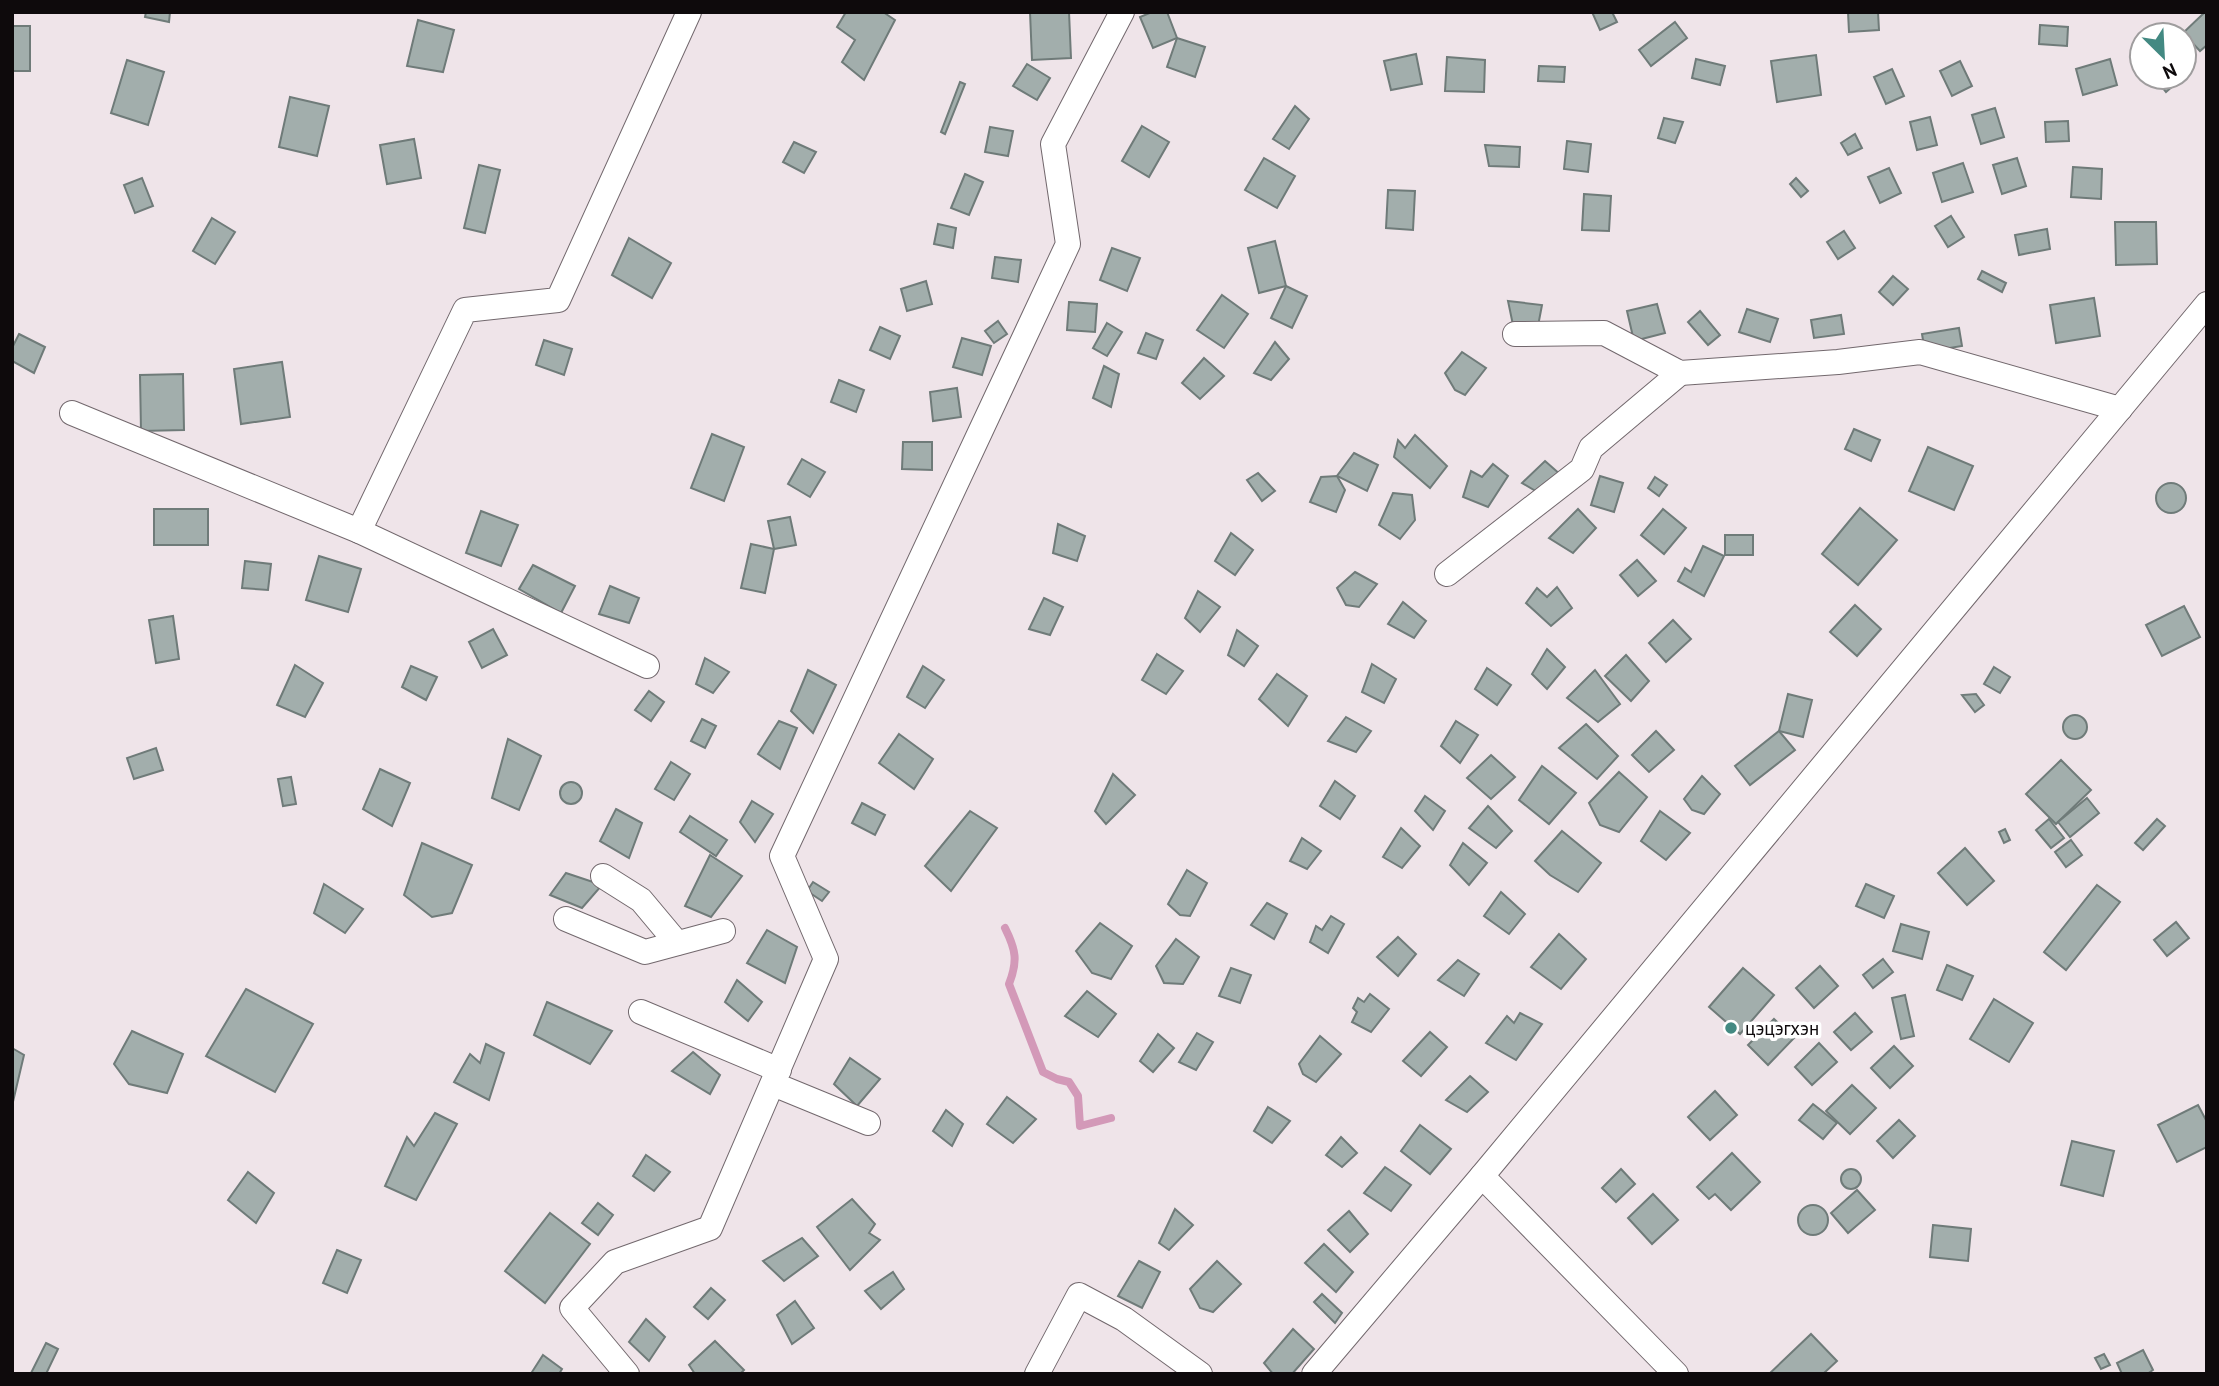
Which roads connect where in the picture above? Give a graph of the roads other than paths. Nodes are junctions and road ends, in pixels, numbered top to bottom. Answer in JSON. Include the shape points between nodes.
{"nodes":[{"id":1,"x":689,"y":12,"type":"edge"},
{"id":2,"x":1122,"y":12,"type":"edge"},
{"id":3,"x":2207,"y":304,"type":"edge"},
{"id":4,"x":1515,"y":334,"type":"dead end"},
{"id":5,"x":1680,"y":373,"type":"junction"},
{"id":6,"x":2120,"y":409,"type":"junction"},
{"id":7,"x":72,"y":413,"type":"dead end"},
{"id":8,"x":359,"y":531,"type":"junction"},
{"id":9,"x":1447,"y":574,"type":"dead end"},
{"id":10,"x":647,"y":666,"type":"dead end"},
{"id":11,"x":603,"y":876,"type":"dead end"},
{"id":12,"x":566,"y":919,"type":"dead end"},
{"id":13,"x":723,"y":931,"type":"dead end"},
{"id":14,"x":677,"y":943,"type":"junction"},
{"id":15,"x":641,"y":1012,"type":"dead end"},
{"id":16,"x":776,"y":1077,"type":"junction"},
{"id":17,"x":868,"y":1123,"type":"dead end"},
{"id":18,"x":1482,"y":1176,"type":"junction"},
{"id":19,"x":627,"y":1374,"type":"edge"},
{"id":20,"x":1037,"y":1374,"type":"edge"},
{"id":21,"x":1200,"y":1374,"type":"edge"},
{"id":22,"x":1314,"y":1374,"type":"edge"},
{"id":23,"x":1676,"y":1374,"type":"edge"}],
"edges":[{"from":1,"to":8,"type":"street","via":[[558,300],[465,310]]},
{"from":2,"to":16,"type":"street","via":[[1053,144],[1068,244],[782,856],[826,959]]},
{"from":3,"to":6,"type":"street"},
{"from":4,"to":5,"type":"street","via":[[1604,332]]},
{"from":5,"to":6,"type":"street","via":[[1920,352]]},
{"from":5,"to":9,"type":"street","via":[[1591,448],[1582,469]]},
{"from":6,"to":18,"type":"street"},
{"from":7,"to":8,"type":"street"},
{"from":8,"to":10,"type":"street"},
{"from":11,"to":14,"type":"street","via":[[641,900]]},
{"from":12,"to":14,"type":"street","via":[[645,952]]},
{"from":13,"to":14,"type":"street"},
{"from":15,"to":16,"type":"street"},
{"from":16,"to":17,"type":"street"},
{"from":16,"to":19,"type":"street","via":[[710,1228],[615,1262],[572,1308]]},
{"from":18,"to":22,"type":"street"},
{"from":18,"to":23,"type":"street"},
{"from":20,"to":21,"type":"street","via":[[1079,1295],[1124,1319]]}]}
